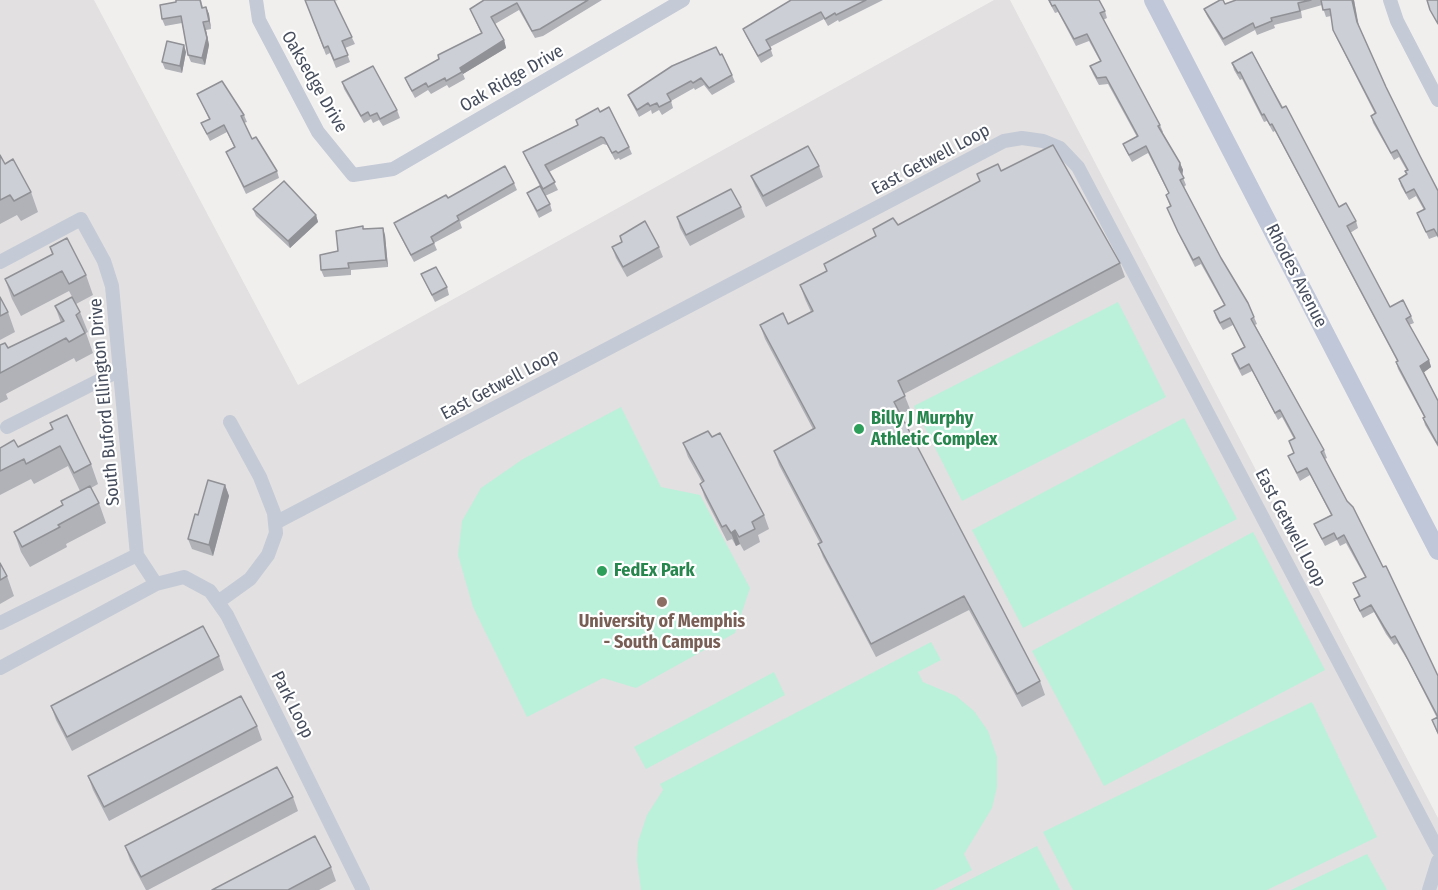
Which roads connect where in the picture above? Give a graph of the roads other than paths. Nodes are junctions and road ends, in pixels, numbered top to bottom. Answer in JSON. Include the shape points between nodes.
{"nodes":[{"id":1,"x":256,"y":0,"type":"edge"},
{"id":2,"x":684,"y":0,"type":"edge"},
{"id":3,"x":1153,"y":0,"type":"edge"},
{"id":4,"x":1390,"y":0,"type":"edge"},
{"id":5,"x":1438,"y":100,"type":"edge"},
{"id":6,"x":353,"y":176,"type":"joint"},
{"id":7,"x":0,"y":262,"type":"edge"},
{"id":8,"x":120,"y":370,"type":"junction"},
{"id":9,"x":230,"y":422,"type":"dead end"},
{"id":10,"x":7,"y":427,"type":"dead end"},
{"id":11,"x":275,"y":523,"type":"junction"},
{"id":12,"x":1438,"y":551,"type":"edge"},
{"id":13,"x":137,"y":555,"type":"junction"},
{"id":14,"x":156,"y":584,"type":"junction"},
{"id":15,"x":218,"y":602,"type":"junction"},
{"id":16,"x":0,"y":623,"type":"edge"},
{"id":17,"x":0,"y":668,"type":"edge"},
{"id":18,"x":1438,"y":850,"type":"edge"},
{"id":19,"x":1438,"y":861,"type":"edge"},
{"id":20,"x":363,"y":890,"type":"edge"},
{"id":21,"x":1429,"y":890,"type":"edge"}],
"edges":[{"from":1,"to":6,"type":"street","name":"Oaksedge Drive","via":[[258,20],[318,132]]},
{"from":2,"to":6,"type":"street","name":"Oak Ridge Drive","via":[[393,169]]},
{"from":3,"to":12,"type":"main road","name":"Rhodes Avenue"},
{"from":4,"to":5,"type":"street"},
{"from":7,"to":8,"type":"street","name":"South Buford Ellington Drive","via":[[81,219],[104,261],[112,286]]},
{"from":8,"to":10,"type":"street"},
{"from":8,"to":13,"type":"street","name":"South Buford Ellington Drive"},
{"from":9,"to":11,"type":"street","via":[[260,477]]},
{"from":11,"to":15,"type":"street","via":[[276,533],[268,555],[250,579]]},
{"from":11,"to":18,"type":"street","name":"East Getwell Loop","via":[[1004,141],[1043,141],[1060,148],[1078,167]]},
{"from":13,"to":14,"type":"street","name":"South Buford Ellington Drive"},
{"from":13,"to":16,"type":"street"},
{"from":14,"to":15,"type":"street","name":"Park Loop","via":[[183,577],[210,591]]},
{"from":14,"to":17,"type":"street"},
{"from":15,"to":20,"type":"street","name":"Park Loop"},
{"from":19,"to":21,"type":"street"}]}
